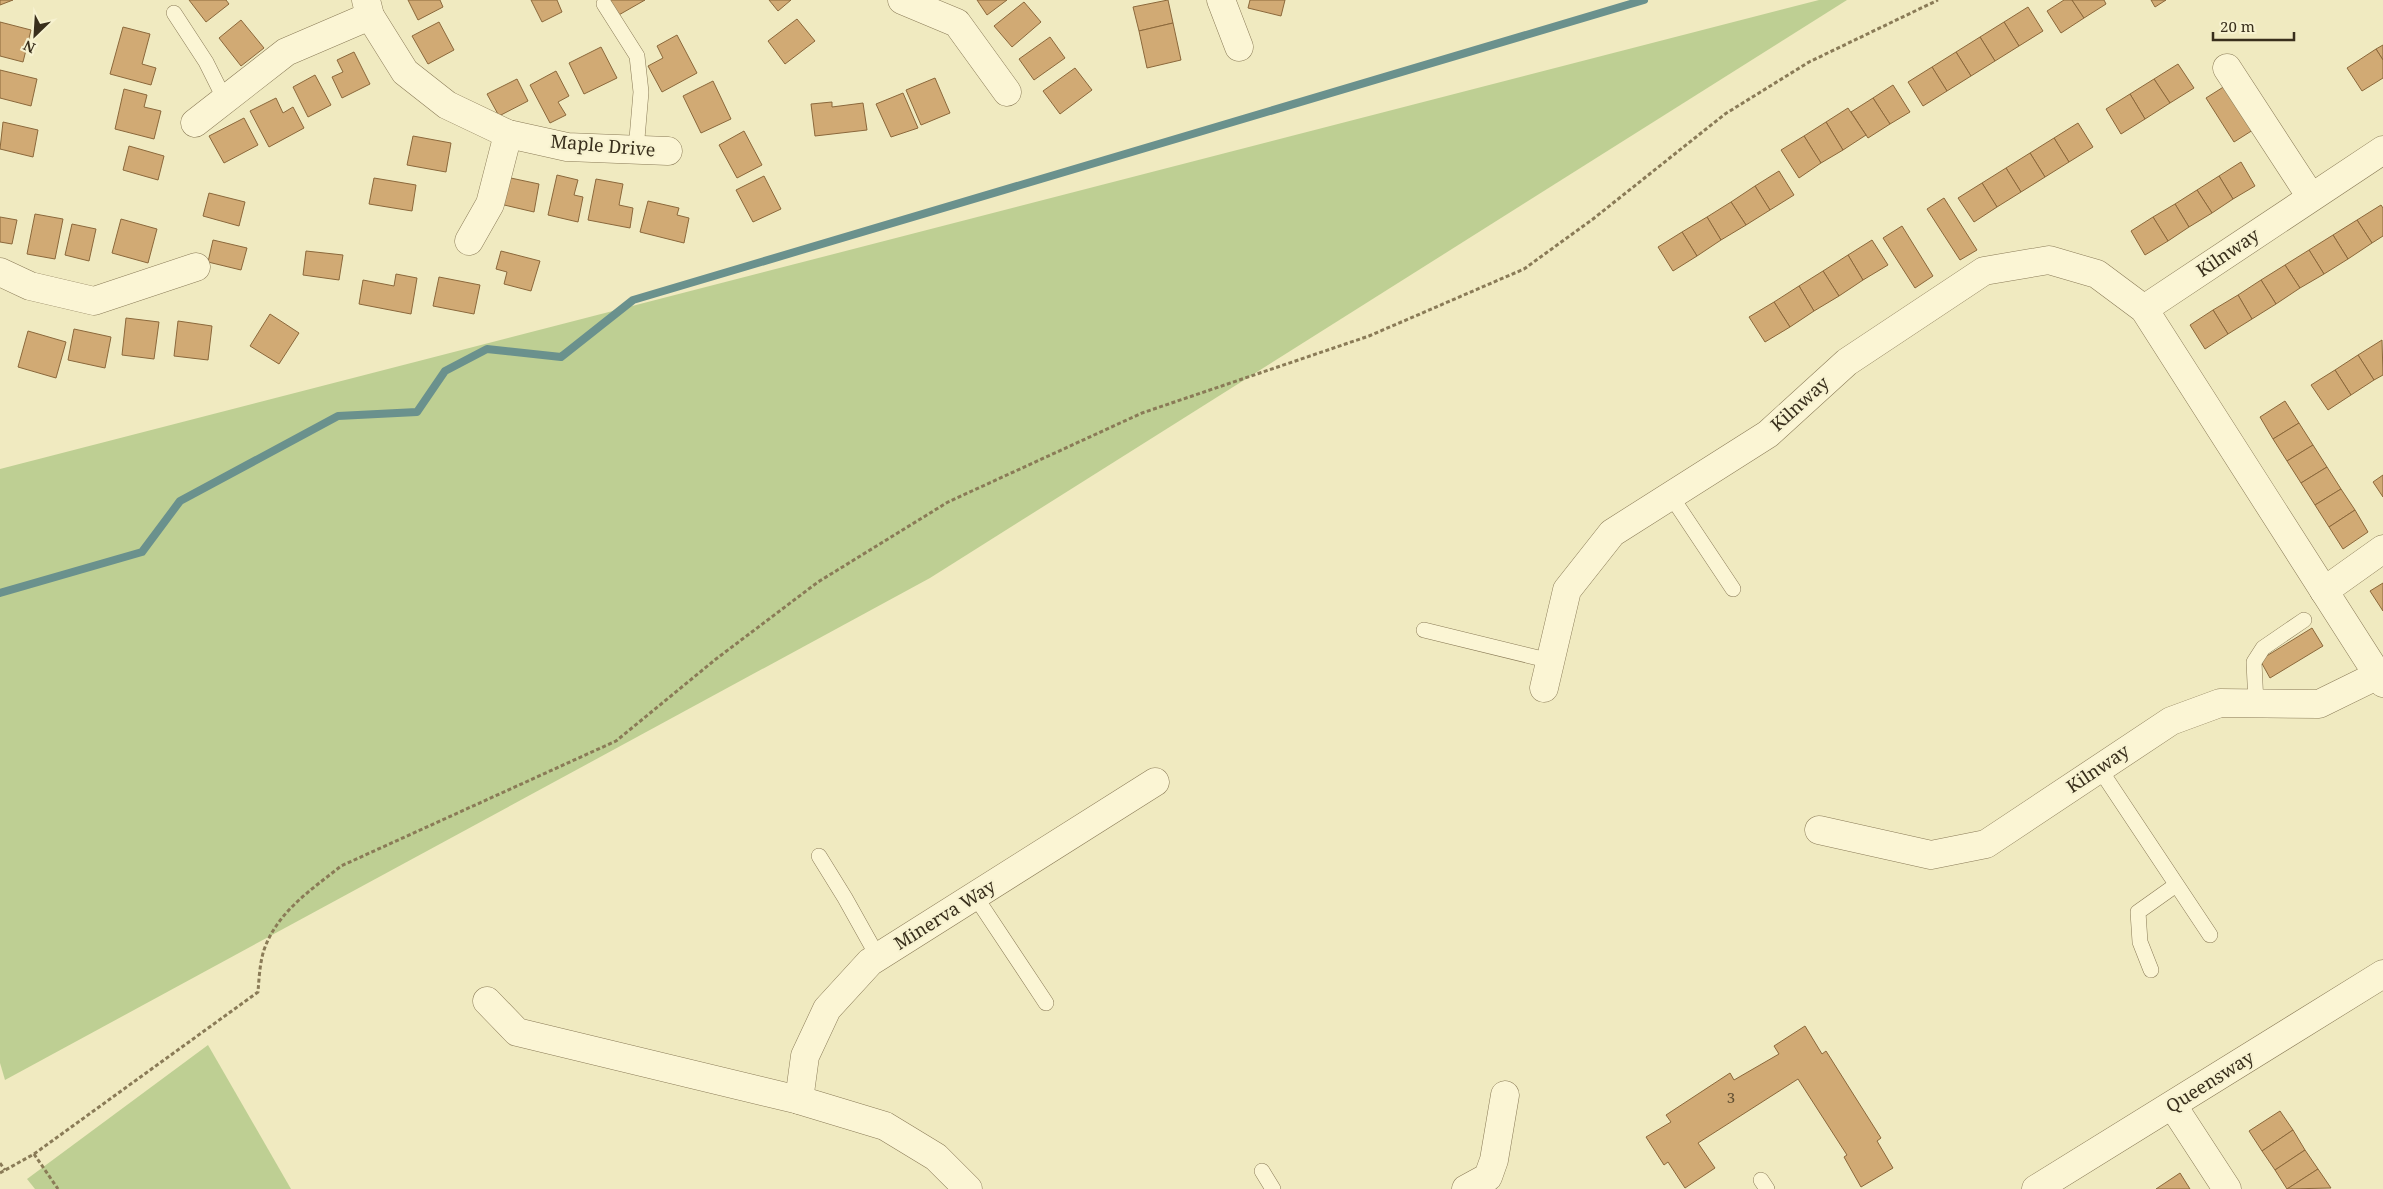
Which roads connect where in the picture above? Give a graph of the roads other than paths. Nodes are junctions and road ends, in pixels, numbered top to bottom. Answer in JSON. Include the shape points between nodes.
{"nodes":[{"id":1,"x":902,"y":0,"type":"edge"},
{"id":2,"x":1221,"y":0,"type":"edge"},
{"id":3,"x":604,"y":4,"type":"dead end"},
{"id":4,"x":368,"y":8,"type":"edge"},
{"id":5,"x":174,"y":13,"type":"dead end"},
{"id":6,"x":1239,"y":47,"type":"dead end"},
{"id":7,"x":2227,"y":68,"type":"dead end"},
{"id":8,"x":1007,"y":92,"type":"dead end"},
{"id":9,"x":225,"y":100,"type":"junction"},
{"id":10,"x":195,"y":123,"type":"dead end"},
{"id":11,"x":508,"y":134,"type":"junction"},
{"id":12,"x":636,"y":150,"type":"junction"},
{"id":13,"x":2383,"y":150,"type":"edge"},
{"id":14,"x":668,"y":152,"type":"dead end"},
{"id":15,"x":2311,"y":197,"type":"junction"},
{"id":16,"x":470,"y":241,"type":"dead end"},
{"id":17,"x":196,"y":267,"type":"dead end"},
{"id":18,"x":0,"y":272,"type":"edge"},
{"id":19,"x":2144,"y":309,"type":"junction"},
{"id":20,"x":1671,"y":496,"type":"junction"},
{"id":21,"x":2383,"y":549,"type":"edge"},
{"id":22,"x":1733,"y":589,"type":"dead end"},
{"id":23,"x":2324,"y":591,"type":"junction"},
{"id":24,"x":2304,"y":620,"type":"dead end"},
{"id":25,"x":1424,"y":630,"type":"dead end"},
{"id":26,"x":1551,"y":661,"type":"junction"},
{"id":27,"x":2381,"y":679,"type":"edge"},
{"id":28,"x":1544,"y":688,"type":"dead end"},
{"id":29,"x":2256,"y":704,"type":"junction"},
{"id":30,"x":2099,"y":768,"type":"junction"},
{"id":31,"x":1155,"y":782,"type":"dead end"},
{"id":32,"x":1820,"y":830,"type":"dead end"},
{"id":33,"x":819,"y":856,"type":"dead end"},
{"id":34,"x":2176,"y":884,"type":"junction"},
{"id":35,"x":975,"y":896,"type":"junction"},
{"id":36,"x":2210,"y":935,"type":"dead end"},
{"id":37,"x":878,"y":957,"type":"junction"},
{"id":38,"x":2151,"y":970,"type":"dead end"},
{"id":39,"x":2383,"y":974,"type":"edge"},
{"id":40,"x":488,"y":1001,"type":"dead end"},
{"id":41,"x":1046,"y":1003,"type":"dead end"},
{"id":42,"x":1505,"y":1095,"type":"dead end"},
{"id":43,"x":799,"y":1100,"type":"junction"},
{"id":44,"x":2173,"y":1106,"type":"junction"},
{"id":45,"x":1262,"y":1171,"type":"dead end"},
{"id":46,"x":968,"y":1189,"type":"edge"},
{"id":47,"x":1273,"y":1189,"type":"edge"},
{"id":48,"x":1466,"y":1189,"type":"edge"},
{"id":49,"x":2036,"y":1189,"type":"edge"},
{"id":50,"x":2227,"y":1189,"type":"edge"}],
"edges":[{"from":1,"to":8,"type":"street","via":[[957,22]]},
{"from":2,"to":6,"type":"street"},
{"from":3,"to":12,"type":"lane","via":[[637,56],[641,92]]},
{"from":4,"to":9,"type":"street","via":[[286,52]]},
{"from":4,"to":11,"type":"street","name":"Maple Drive","via":[[405,72],[447,105]]},
{"from":5,"to":9,"type":"lane","via":[[206,62]]},
{"from":7,"to":15,"type":"street"},
{"from":9,"to":10,"type":"street"},
{"from":11,"to":12,"type":"street","name":"Maple Drive","via":[[567,147]]},
{"from":11,"to":16,"type":"street","via":[[490,204]]},
{"from":12,"to":14,"type":"street","name":"Maple Drive"},
{"from":13,"to":15,"type":"street","name":"Kilnway"},
{"from":15,"to":19,"type":"street","name":"Kilnway"},
{"from":17,"to":18,"type":"street","via":[[94,301],[30,286]]},
{"from":19,"to":20,"type":"street","name":"Kilnway","via":[[2097,274],[2049,260],[1984,271],[1847,362],[1768,434]]},
{"from":19,"to":23,"type":"street","name":"Kilnway"},
{"from":20,"to":22,"type":"lane"},
{"from":20,"to":26,"type":"street","name":"Kilnway","via":[[1612,533],[1567,590]]},
{"from":21,"to":23,"type":"street"},
{"from":23,"to":27,"type":"street","name":"Kilnway"},
{"from":24,"to":29,"type":"lane","via":[[2263,648],[2254,662]]},
{"from":25,"to":26,"type":"lane"},
{"from":26,"to":28,"type":"street","name":"Kilnway"},
{"from":27,"to":29,"type":"street","name":"Kilnway","via":[[2319,704]]},
{"from":29,"to":30,"type":"street","name":"Kilnway","via":[[2220,703],[2171,721]]},
{"from":30,"to":32,"type":"street","name":"Kilnway","via":[[1986,844],[1931,855]]},
{"from":30,"to":34,"type":"lane"},
{"from":31,"to":35,"type":"street","name":"Minerva Way"},
{"from":33,"to":37,"type":"lane"},
{"from":34,"to":36,"type":"lane"},
{"from":34,"to":38,"type":"lane","via":[[2138,912],[2140,942]]},
{"from":35,"to":37,"type":"street","name":"Minerva Way"},
{"from":35,"to":41,"type":"lane"},
{"from":37,"to":43,"type":"street","name":"Minerva Way","via":[[827,1009],[805,1056]]},
{"from":39,"to":44,"type":"street","name":"Queensway"},
{"from":40,"to":43,"type":"street","via":[[517,1032]]},
{"from":42,"to":48,"type":"street","via":[[1488,1177]]},
{"from":43,"to":46,"type":"street","via":[[885,1126],[936,1157]]},
{"from":44,"to":49,"type":"street","name":"Queensway"},
{"from":44,"to":50,"type":"street"},
{"from":45,"to":47,"type":"lane"}]}
